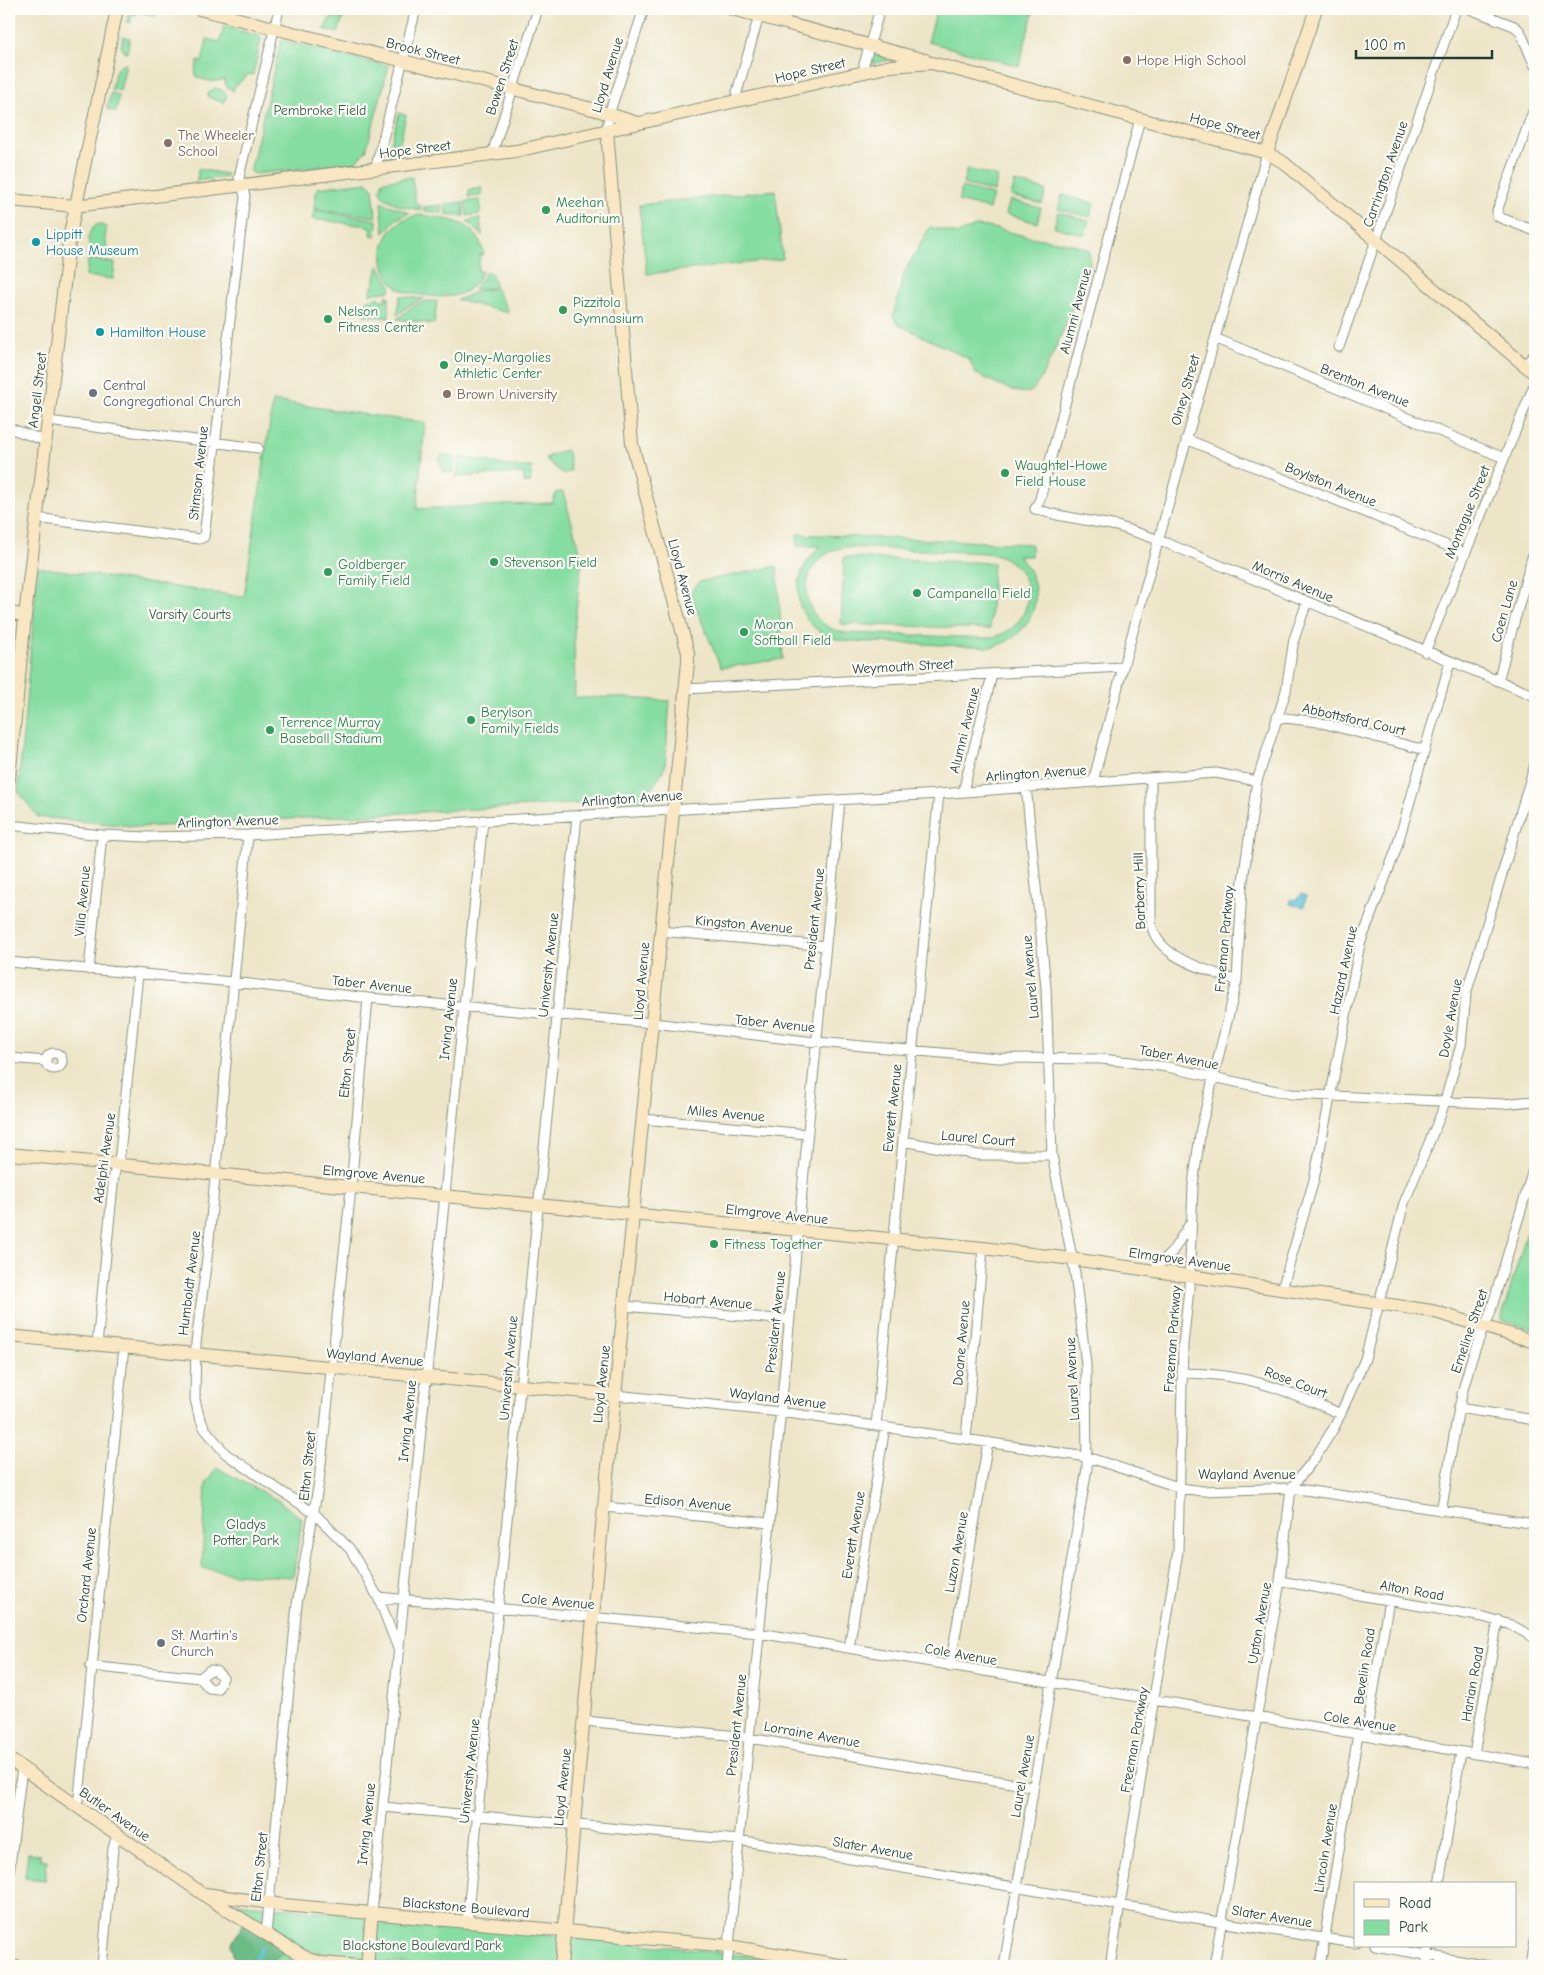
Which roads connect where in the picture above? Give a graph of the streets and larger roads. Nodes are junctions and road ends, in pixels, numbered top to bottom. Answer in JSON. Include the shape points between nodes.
{"nodes":[{"id":1,"x":118,"y":9,"type":"edge"},
{"id":2,"x":200,"y":9,"type":"edge"},
{"id":3,"x":279,"y":9,"type":"edge"},
{"id":4,"x":416,"y":9,"type":"edge"},
{"id":5,"x":538,"y":9,"type":"edge"},
{"id":6,"x":644,"y":9,"type":"edge"},
{"id":7,"x":732,"y":9,"type":"edge"},
{"id":8,"x":880,"y":9,"type":"edge"},
{"id":9,"x":1316,"y":9,"type":"edge"},
{"id":10,"x":1456,"y":9,"type":"edge"},
{"id":11,"x":1470,"y":9,"type":"edge"},
{"id":12,"x":760,"y":12,"type":"edge"},
{"id":13,"x":274,"y":28,"type":"junction"},
{"id":14,"x":870,"y":45,"type":"junction"},
{"id":15,"x":402,"y":61,"type":"junction"},
{"id":16,"x":932,"y":62,"type":"junction"},
{"id":17,"x":1535,"y":66,"type":"edge"},
{"id":18,"x":865,"y":73,"type":"junction"},
{"id":19,"x":514,"y":89,"type":"junction"},
{"id":20,"x":737,"y":102,"type":"junction"},
{"id":21,"x":1535,"y":106,"type":"edge"},
{"id":22,"x":609,"y":114,"type":"junction"},
{"id":23,"x":1140,"y":119,"type":"junction"},
{"id":24,"x":639,"y":124,"type":"junction"},
{"id":25,"x":607,"y":130,"type":"junction"},
{"id":26,"x":1267,"y":153,"type":"junction"},
{"id":27,"x":492,"y":154,"type":"junction"},
{"id":28,"x":375,"y":170,"type":"junction"},
{"id":29,"x":242,"y":185,"type":"junction"},
{"id":30,"x":9,"y":200,"type":"edge"},
{"id":31,"x":75,"y":206,"type":"junction"},
{"id":32,"x":1535,"y":231,"type":"edge"},
{"id":33,"x":1377,"y":240,"type":"junction"},
{"id":34,"x":1215,"y":338,"type":"junction"},
{"id":35,"x":1339,"y":347,"type":"dead end"},
{"id":36,"x":1535,"y":354,"type":"edge"},
{"id":37,"x":1525,"y":365,"type":"junction"},
{"id":38,"x":1535,"y":374,"type":"edge"},
{"id":39,"x":1535,"y":383,"type":"edge"},
{"id":40,"x":48,"y":421,"type":"junction"},
{"id":41,"x":9,"y":428,"type":"edge"},
{"id":42,"x":1186,"y":440,"type":"junction"},
{"id":43,"x":46,"y":441,"type":"junction"},
{"id":44,"x":215,"y":443,"type":"junction"},
{"id":45,"x":258,"y":448,"type":"dead end"},
{"id":46,"x":1504,"y":458,"type":"junction"},
{"id":47,"x":1035,"y":509,"type":"joint"},
{"id":48,"x":36,"y":518,"type":"junction"},
{"id":49,"x":1159,"y":540,"type":"junction"},
{"id":50,"x":1535,"y":547,"type":"edge"},
{"id":51,"x":1465,"y":553,"type":"junction"},
{"id":52,"x":1307,"y":602,"type":"junction"},
{"id":53,"x":9,"y":612,"type":"edge"},
{"id":54,"x":25,"y":616,"type":"junction"},
{"id":55,"x":1425,"y":652,"type":"junction"},
{"id":56,"x":1450,"y":662,"type":"junction"},
{"id":57,"x":1123,"y":667,"type":"junction"},
{"id":58,"x":992,"y":675,"type":"junction"},
{"id":59,"x":1498,"y":681,"type":"junction"},
{"id":60,"x":684,"y":689,"type":"junction"},
{"id":61,"x":1535,"y":696,"type":"edge"},
{"id":62,"x":12,"y":710,"type":"edge"},
{"id":63,"x":1277,"y":717,"type":"junction"},
{"id":64,"x":1425,"y":750,"type":"junction"},
{"id":65,"x":1535,"y":764,"type":"edge"},
{"id":66,"x":9,"y":779,"type":"edge"},
{"id":67,"x":1151,"y":779,"type":"junction"},
{"id":68,"x":1257,"y":781,"type":"junction"},
{"id":69,"x":1093,"y":782,"type":"junction"},
{"id":70,"x":1026,"y":786,"type":"junction"},
{"id":71,"x":963,"y":792,"type":"junction"},
{"id":72,"x":939,"y":794,"type":"junction"},
{"id":73,"x":840,"y":800,"type":"junction"},
{"id":74,"x":673,"y":809,"type":"junction"},
{"id":75,"x":577,"y":816,"type":"junction"},
{"id":76,"x":483,"y":820,"type":"junction"},
{"id":77,"x":9,"y":825,"type":"edge"},
{"id":78,"x":248,"y":835,"type":"junction"},
{"id":79,"x":102,"y":836,"type":"junction"},
{"id":80,"x":660,"y":930,"type":"junction"},
{"id":81,"x":826,"y":946,"type":"junction"},
{"id":82,"x":9,"y":962,"type":"edge"},
{"id":83,"x":89,"y":970,"type":"junction"},
{"id":84,"x":138,"y":974,"type":"junction"},
{"id":85,"x":1237,"y":981,"type":"junction"},
{"id":86,"x":233,"y":982,"type":"junction"},
{"id":87,"x":368,"y":998,"type":"junction"},
{"id":88,"x":464,"y":1006,"type":"junction"},
{"id":89,"x":557,"y":1015,"type":"junction"},
{"id":90,"x":653,"y":1023,"type":"junction"},
{"id":91,"x":816,"y":1042,"type":"junction"},
{"id":92,"x":912,"y":1050,"type":"junction"},
{"id":93,"x":9,"y":1058,"type":"edge"},
{"id":94,"x":1050,"y":1059,"type":"junction"},
{"id":95,"x":46,"y":1061,"type":"dead end"},
{"id":96,"x":1213,"y":1077,"type":"junction"},
{"id":97,"x":1332,"y":1095,"type":"junction"},
{"id":98,"x":1445,"y":1100,"type":"junction"},
{"id":99,"x":1535,"y":1101,"type":"edge"},
{"id":100,"x":642,"y":1119,"type":"junction"},
{"id":101,"x":807,"y":1134,"type":"junction"},
{"id":102,"x":902,"y":1141,"type":"junction"},
{"id":103,"x":9,"y":1154,"type":"edge"},
{"id":104,"x":1052,"y":1155,"type":"junction"},
{"id":105,"x":1535,"y":1163,"type":"edge"},
{"id":106,"x":117,"y":1164,"type":"junction"},
{"id":107,"x":214,"y":1174,"type":"junction"},
{"id":108,"x":350,"y":1187,"type":"junction"},
{"id":109,"x":446,"y":1196,"type":"junction"},
{"id":110,"x":538,"y":1205,"type":"junction"},
{"id":111,"x":633,"y":1215,"type":"junction"},
{"id":112,"x":1192,"y":1222,"type":"junction"},
{"id":113,"x":798,"y":1231,"type":"junction"},
{"id":114,"x":894,"y":1240,"type":"junction"},
{"id":115,"x":983,"y":1248,"type":"junction"},
{"id":116,"x":1072,"y":1259,"type":"junction"},
{"id":117,"x":1153,"y":1270,"type":"junction"},
{"id":118,"x":1189,"y":1276,"type":"junction"},
{"id":119,"x":1282,"y":1289,"type":"junction"},
{"id":120,"x":1380,"y":1304,"type":"junction"},
{"id":121,"x":624,"y":1306,"type":"junction"},
{"id":122,"x":789,"y":1320,"type":"junction"},
{"id":123,"x":1484,"y":1327,"type":"junction"},
{"id":124,"x":9,"y":1336,"type":"edge"},
{"id":125,"x":1535,"y":1342,"type":"edge"},
{"id":126,"x":98,"y":1345,"type":"junction"},
{"id":127,"x":124,"y":1347,"type":"junction"},
{"id":128,"x":196,"y":1355,"type":"junction"},
{"id":129,"x":331,"y":1368,"type":"junction"},
{"id":130,"x":1182,"y":1372,"type":"junction"},
{"id":131,"x":427,"y":1377,"type":"junction"},
{"id":132,"x":520,"y":1386,"type":"junction"},
{"id":133,"x":615,"y":1395,"type":"junction"},
{"id":134,"x":1458,"y":1408,"type":"junction"},
{"id":135,"x":780,"y":1412,"type":"junction"},
{"id":136,"x":1340,"y":1414,"type":"junction"},
{"id":137,"x":1535,"y":1420,"type":"edge"},
{"id":138,"x":881,"y":1426,"type":"junction"},
{"id":139,"x":966,"y":1439,"type":"junction"},
{"id":140,"x":988,"y":1442,"type":"junction"},
{"id":141,"x":1087,"y":1456,"type":"junction"},
{"id":142,"x":1181,"y":1488,"type":"junction"},
{"id":143,"x":1291,"y":1488,"type":"junction"},
{"id":144,"x":605,"y":1507,"type":"junction"},
{"id":145,"x":1441,"y":1511,"type":"junction"},
{"id":146,"x":315,"y":1514,"type":"junction"},
{"id":147,"x":770,"y":1523,"type":"junction"},
{"id":148,"x":1535,"y":1524,"type":"edge"},
{"id":149,"x":1280,"y":1581,"type":"junction"},
{"id":150,"x":378,"y":1597,"type":"junction"},
{"id":151,"x":405,"y":1600,"type":"junction"},
{"id":152,"x":1389,"y":1600,"type":"junction"},
{"id":153,"x":498,"y":1610,"type":"junction"},
{"id":154,"x":593,"y":1617,"type":"junction"},
{"id":155,"x":1498,"y":1620,"type":"junction"},
{"id":156,"x":759,"y":1633,"type":"junction"},
{"id":157,"x":1535,"y":1638,"type":"edge"},
{"id":158,"x":850,"y":1648,"type":"junction"},
{"id":159,"x":399,"y":1652,"type":"junction"},
{"id":160,"x":90,"y":1666,"type":"junction"},
{"id":161,"x":950,"y":1666,"type":"junction"},
{"id":162,"x":200,"y":1678,"type":"dead end"},
{"id":163,"x":1052,"y":1684,"type":"junction"},
{"id":164,"x":1154,"y":1701,"type":"junction"},
{"id":165,"x":1257,"y":1718,"type":"junction"},
{"id":166,"x":584,"y":1721,"type":"junction"},
{"id":167,"x":1362,"y":1735,"type":"junction"},
{"id":168,"x":749,"y":1738,"type":"junction"},
{"id":169,"x":1462,"y":1752,"type":"junction"},
{"id":170,"x":1474,"y":1754,"type":"junction"},
{"id":171,"x":9,"y":1758,"type":"edge"},
{"id":172,"x":1535,"y":1764,"type":"edge"},
{"id":173,"x":22,"y":1768,"type":"junction"},
{"id":174,"x":1034,"y":1787,"type":"junction"},
{"id":175,"x":76,"y":1805,"type":"junction"},
{"id":176,"x":383,"y":1806,"type":"junction"},
{"id":177,"x":478,"y":1815,"type":"junction"},
{"id":178,"x":574,"y":1822,"type":"junction"},
{"id":179,"x":117,"y":1834,"type":"junction"},
{"id":180,"x":739,"y":1840,"type":"junction"},
{"id":181,"x":9,"y":1874,"type":"edge"},
{"id":182,"x":1439,"y":1882,"type":"edge"},
{"id":183,"x":1017,"y":1886,"type":"junction"},
{"id":184,"x":205,"y":1894,"type":"junction"},
{"id":185,"x":269,"y":1903,"type":"junction"},
{"id":186,"x":1120,"y":1904,"type":"junction"},
{"id":187,"x":372,"y":1913,"type":"junction"},
{"id":188,"x":466,"y":1922,"type":"junction"},
{"id":189,"x":1222,"y":1922,"type":"junction"},
{"id":190,"x":563,"y":1931,"type":"junction"},
{"id":191,"x":266,"y":1935,"type":"junction"},
{"id":192,"x":1535,"y":1935,"type":"edge"},
{"id":193,"x":1324,"y":1938,"type":"junction"},
{"id":194,"x":1354,"y":1943,"type":"edge"},
{"id":195,"x":729,"y":1946,"type":"junction"},
{"id":196,"x":1396,"y":1948,"type":"edge"},
{"id":197,"x":1428,"y":1951,"type":"edge"},
{"id":198,"x":311,"y":1963,"type":"edge"},
{"id":199,"x":102,"y":1964,"type":"edge"},
{"id":200,"x":9,"y":1965,"type":"edge"},
{"id":201,"x":21,"y":1966,"type":"edge"},
{"id":202,"x":359,"y":1966,"type":"edge"},
{"id":203,"x":367,"y":1966,"type":"edge"},
{"id":204,"x":561,"y":1966,"type":"edge"},
{"id":205,"x":727,"y":1966,"type":"edge"},
{"id":206,"x":845,"y":1966,"type":"edge"},
{"id":207,"x":1004,"y":1966,"type":"edge"},
{"id":208,"x":1110,"y":1966,"type":"edge"},
{"id":209,"x":1214,"y":1966,"type":"edge"},
{"id":210,"x":1320,"y":1966,"type":"edge"},
{"id":211,"x":1426,"y":1966,"type":"edge"},
{"id":212,"x":1489,"y":1966,"type":"edge"},
{"id":213,"x":1530,"y":1966,"type":"edge"}],
"edges":[{"from":1,"to":31,"type":"street","name":"Angell Street"},
{"from":2,"to":13,"type":"street","name":"Brook Street"},
{"from":3,"to":13,"type":"street","name":"Stimson Avenue"},
{"from":4,"to":15,"type":"street"},
{"from":5,"to":19,"type":"street","name":"Bowen Street"},
{"from":6,"to":22,"type":"street","name":"Lloyd Avenue"},
{"from":7,"to":12,"type":"street"},
{"from":8,"to":14,"type":"street"},
{"from":9,"to":26,"type":"street","name":"Olney Street"},
{"from":10,"to":33,"type":"street","name":"Carrington Avenue"},
{"from":11,"to":17,"type":"street","via":[[1520,31]]},
{"from":12,"to":14,"type":"street"},
{"from":12,"to":20,"type":"street"},
{"from":13,"to":15,"type":"street","name":"Brook Street"},
{"from":13,"to":29,"type":"street","name":"Stimson Avenue","via":[[239,177]]},
{"from":14,"to":16,"type":"street"},
{"from":14,"to":18,"type":"street","via":[[864,64]]},
{"from":15,"to":19,"type":"street","name":"Brook Street"},
{"from":15,"to":28,"type":"street"},
{"from":16,"to":18,"type":"street","name":"Hope Street","via":[[904,64]]},
{"from":16,"to":23,"type":"street","name":"Hope Street"},
{"from":18,"to":20,"type":"street","name":"Hope Street"},
{"from":19,"to":22,"type":"street","name":"Brook Street"},
{"from":19,"to":27,"type":"street","name":"Bowen Street"},
{"from":20,"to":24,"type":"street","name":"Hope Street"},
{"from":21,"to":32,"type":"street","via":[[1497,211],[1497,216]]},
{"from":22,"to":24,"type":"street","name":"Brook Street"},
{"from":22,"to":25,"type":"street","name":"Lloyd Avenue"},
{"from":23,"to":26,"type":"street","name":"Hope Street"},
{"from":23,"to":47,"type":"street","name":"Alumni Avenue"},
{"from":24,"to":25,"type":"street","name":"Hope Street"},
{"from":25,"to":27,"type":"street","name":"Hope Street"},
{"from":25,"to":60,"type":"street","name":"Lloyd Avenue","via":[[632,444],[688,653]]},
{"from":26,"to":33,"type":"street","name":"Hope Street","via":[[1283,162]]},
{"from":26,"to":34,"type":"street","name":"Olney Street"},
{"from":27,"to":28,"type":"street","name":"Hope Street"},
{"from":28,"to":29,"type":"street","name":"Hope Street"},
{"from":29,"to":31,"type":"street","name":"Hope Street"},
{"from":29,"to":44,"type":"street","name":"Stimson Avenue","via":[[245,196]]},
{"from":30,"to":31,"type":"street","name":"Hope Street"},
{"from":31,"to":40,"type":"street","name":"Angell Street"},
{"from":33,"to":35,"type":"street","name":"Carrington Avenue"},
{"from":33,"to":37,"type":"street","name":"Hope Street"},
{"from":34,"to":42,"type":"street","name":"Olney Street"},
{"from":34,"to":46,"type":"street","name":"Brenton Avenue"},
{"from":36,"to":37,"type":"street"},
{"from":37,"to":38,"type":"street","name":"Hope Street"},
{"from":39,"to":46,"type":"street","name":"Montague Street"},
{"from":40,"to":43,"type":"street","name":"Angell Street"},
{"from":40,"to":44,"type":"street"},
{"from":41,"to":43,"type":"street"},
{"from":42,"to":49,"type":"street","name":"Olney Street"},
{"from":42,"to":51,"type":"street","name":"Boylston Avenue"},
{"from":43,"to":48,"type":"street","name":"Angell Street"},
{"from":44,"to":45,"type":"street"},
{"from":44,"to":48,"type":"street","name":"Stimson Avenue","via":[[204,537],[199,539]]},
{"from":46,"to":51,"type":"street","name":"Montague Street"},
{"from":47,"to":49,"type":"street","name":"Morris Avenue","via":[[1117,526]]},
{"from":48,"to":54,"type":"street","name":"Angell Street"},
{"from":49,"to":52,"type":"street","name":"Morris Avenue"},
{"from":49,"to":57,"type":"street","name":"Olney Street"},
{"from":50,"to":59,"type":"street","name":"Coen Lane"},
{"from":51,"to":55,"type":"street","name":"Montague Street"},
{"from":52,"to":55,"type":"street","name":"Morris Avenue"},
{"from":52,"to":63,"type":"street","name":"Freeman Parkway","via":[[1294,639],[1286,691]]},
{"from":53,"to":54,"type":"street"},
{"from":54,"to":62,"type":"street","name":"Angell Street"},
{"from":55,"to":56,"type":"street","name":"Morris Avenue"},
{"from":56,"to":59,"type":"street","name":"Morris Avenue"},
{"from":56,"to":64,"type":"street","name":"Hazard Avenue"},
{"from":57,"to":58,"type":"street","name":"Weymouth Street"},
{"from":57,"to":69,"type":"street","name":"Olney Street"},
{"from":58,"to":60,"type":"street","name":"Weymouth Street"},
{"from":58,"to":71,"type":"street","name":"Alumni Avenue"},
{"from":59,"to":61,"type":"street","name":"Morris Avenue"},
{"from":60,"to":74,"type":"street","name":"Lloyd Avenue"},
{"from":62,"to":66,"type":"street","name":"Angell Street"},
{"from":63,"to":64,"type":"street","name":"Abbottsford Court","via":[[1326,724]]},
{"from":63,"to":68,"type":"street","name":"Freeman Parkway"},
{"from":64,"to":97,"type":"street","name":"Hazard Avenue","via":[[1396,850],[1360,944]]},
{"from":65,"to":98,"type":"street","name":"Doyle Avenue","via":[[1466,994],[1462,1045]]},
{"from":67,"to":68,"type":"street","name":"Arlington Avenue","via":[[1216,773]]},
{"from":67,"to":69,"type":"street","name":"Arlington Avenue"},
{"from":67,"to":85,"type":"street","name":"Barberry Hill","via":[[1151,920],[1157,941],[1187,961]]},
{"from":68,"to":85,"type":"street","name":"Freeman Parkway","via":[[1243,880]]},
{"from":69,"to":70,"type":"street","name":"Arlington Avenue"},
{"from":70,"to":71,"type":"street","name":"Arlington Avenue"},
{"from":70,"to":94,"type":"street","name":"Laurel Avenue"},
{"from":71,"to":72,"type":"street","name":"Arlington Avenue"},
{"from":72,"to":73,"type":"street","name":"Arlington Avenue"},
{"from":72,"to":92,"type":"street","name":"Everett Avenue"},
{"from":73,"to":74,"type":"street","name":"Arlington Avenue"},
{"from":73,"to":81,"type":"street","name":"President Avenue"},
{"from":74,"to":75,"type":"street","name":"Arlington Avenue"},
{"from":74,"to":80,"type":"street","name":"Lloyd Avenue"},
{"from":75,"to":76,"type":"street","name":"Arlington Avenue"},
{"from":75,"to":89,"type":"street","name":"University Avenue"},
{"from":76,"to":78,"type":"street","name":"Arlington Avenue"},
{"from":76,"to":88,"type":"street","name":"Irving Avenue"},
{"from":77,"to":79,"type":"street","name":"Arlington Avenue"},
{"from":78,"to":79,"type":"street","name":"Arlington Avenue"},
{"from":78,"to":86,"type":"street","name":"Humboldt Avenue"},
{"from":79,"to":83,"type":"street","name":"Villa Avenue"},
{"from":80,"to":81,"type":"street","name":"Kingston Avenue"},
{"from":80,"to":90,"type":"street","name":"Lloyd Avenue"},
{"from":81,"to":91,"type":"street","name":"President Avenue"},
{"from":82,"to":83,"type":"street","name":"Taber Avenue"},
{"from":83,"to":84,"type":"street","name":"Taber Avenue"},
{"from":84,"to":86,"type":"street","name":"Taber Avenue"},
{"from":84,"to":106,"type":"street","name":"Adelphi Avenue"},
{"from":85,"to":96,"type":"street","name":"Freeman Parkway"},
{"from":86,"to":87,"type":"street","name":"Taber Avenue"},
{"from":86,"to":107,"type":"street","name":"Humboldt Avenue"},
{"from":87,"to":88,"type":"street","name":"Taber Avenue"},
{"from":87,"to":108,"type":"street","name":"Elton Street"},
{"from":88,"to":89,"type":"street","name":"Taber Avenue"},
{"from":88,"to":109,"type":"street","name":"Irving Avenue"},
{"from":89,"to":90,"type":"street","name":"Taber Avenue"},
{"from":89,"to":110,"type":"street","name":"University Avenue"},
{"from":90,"to":91,"type":"street","name":"Taber Avenue"},
{"from":90,"to":100,"type":"street","name":"Lloyd Avenue"},
{"from":91,"to":92,"type":"street","name":"Taber Avenue"},
{"from":91,"to":101,"type":"street","name":"President Avenue"},
{"from":92,"to":94,"type":"street","name":"Taber Avenue"},
{"from":92,"to":102,"type":"street","name":"Everett Avenue"},
{"from":93,"to":95,"type":"street"},
{"from":94,"to":96,"type":"street","name":"Taber Avenue","via":[[1130,1062]]},
{"from":94,"to":104,"type":"street","name":"Laurel Avenue"},
{"from":96,"to":97,"type":"street","name":"Taber Avenue","via":[[1291,1094]]},
{"from":96,"to":112,"type":"street","name":"Freeman Parkway","via":[[1200,1128],[1192,1185]]},
{"from":97,"to":98,"type":"street","name":"Taber Avenue"},
{"from":97,"to":119,"type":"street","name":"Hazard Avenue","via":[[1314,1180]]},
{"from":98,"to":99,"type":"street","name":"Taber Avenue","via":[[1503,1104]]},
{"from":98,"to":120,"type":"street","name":"Doyle Avenue","via":[[1404,1202]]},
{"from":100,"to":101,"type":"street","name":"Miles Avenue"},
{"from":100,"to":111,"type":"street","name":"Lloyd Avenue"},
{"from":101,"to":113,"type":"street","name":"President Avenue"},
{"from":102,"to":104,"type":"street","name":"Laurel Court","via":[[978,1155]]},
{"from":102,"to":114,"type":"street","name":"Everett Avenue"},
{"from":103,"to":106,"type":"street","name":"Elmgrove Avenue"},
{"from":104,"to":116,"type":"street","name":"Laurel Avenue"},
{"from":105,"to":123,"type":"street","name":"Emeline Street"},
{"from":106,"to":107,"type":"street","name":"Elmgrove Avenue"},
{"from":106,"to":126,"type":"street","name":"Adelphi Avenue"},
{"from":107,"to":108,"type":"street","name":"Elmgrove Avenue"},
{"from":107,"to":128,"type":"street","name":"Humboldt Avenue"},
{"from":108,"to":109,"type":"street","name":"Elmgrove Avenue"},
{"from":108,"to":129,"type":"street","name":"Elton Street"},
{"from":109,"to":110,"type":"street","name":"Elmgrove Avenue"},
{"from":109,"to":131,"type":"street","name":"Irving Avenue"},
{"from":110,"to":111,"type":"street","name":"Elmgrove Avenue"},
{"from":110,"to":132,"type":"street","name":"University Avenue"},
{"from":111,"to":113,"type":"street","name":"Elmgrove Avenue"},
{"from":111,"to":121,"type":"street","name":"Lloyd Avenue"},
{"from":112,"to":117,"type":"street","via":[[1172,1252]]},
{"from":112,"to":118,"type":"street","name":"Freeman Parkway"},
{"from":113,"to":114,"type":"street","name":"Elmgrove Avenue"},
{"from":113,"to":122,"type":"street","name":"President Avenue"},
{"from":114,"to":115,"type":"street","name":"Elmgrove Avenue"},
{"from":114,"to":138,"type":"street","name":"Everett Avenue"},
{"from":115,"to":116,"type":"street","name":"Elmgrove Avenue"},
{"from":115,"to":139,"type":"street","name":"Doane Avenue"},
{"from":116,"to":117,"type":"street","name":"Elmgrove Avenue"},
{"from":116,"to":141,"type":"street","name":"Laurel Avenue","via":[[1086,1364]]},
{"from":117,"to":118,"type":"street","name":"Elmgrove Avenue"},
{"from":118,"to":119,"type":"street","name":"Elmgrove Avenue"},
{"from":118,"to":130,"type":"street","name":"Freeman Parkway"},
{"from":119,"to":120,"type":"street","name":"Elmgrove Avenue"},
{"from":120,"to":123,"type":"street","name":"Elmgrove Avenue","via":[[1446,1314]]},
{"from":120,"to":136,"type":"street","via":[[1365,1359]]},
{"from":121,"to":122,"type":"street","name":"Hobart Avenue"},
{"from":121,"to":133,"type":"street","name":"Lloyd Avenue"},
{"from":122,"to":135,"type":"street","name":"President Avenue"},
{"from":123,"to":125,"type":"street","name":"Elmgrove Avenue"},
{"from":123,"to":134,"type":"street","name":"Emeline Street","via":[[1478,1336]]},
{"from":124,"to":126,"type":"street","name":"Wayland Avenue"},
{"from":126,"to":127,"type":"street","name":"Wayland Avenue"},
{"from":127,"to":128,"type":"street","name":"Wayland Avenue"},
{"from":127,"to":160,"type":"street","name":"Orchard Avenue"},
{"from":128,"to":129,"type":"street","name":"Wayland Avenue"},
{"from":128,"to":146,"type":"street","name":"Humboldt Avenue","via":[[195,1399],[199,1416],[214,1442],[241,1465]]},
{"from":129,"to":131,"type":"street","name":"Wayland Avenue"},
{"from":129,"to":146,"type":"street","name":"Elton Street"},
{"from":130,"to":136,"type":"street","name":"Rose Court","via":[[1264,1382]]},
{"from":130,"to":142,"type":"street","name":"Freeman Parkway"},
{"from":131,"to":132,"type":"street","name":"Wayland Avenue"},
{"from":131,"to":151,"type":"street","name":"Irving Avenue"},
{"from":132,"to":133,"type":"street","name":"Wayland Avenue"},
{"from":132,"to":153,"type":"street","name":"University Avenue"},
{"from":133,"to":135,"type":"street","name":"Wayland Avenue"},
{"from":133,"to":144,"type":"street","name":"Lloyd Avenue"},
{"from":134,"to":137,"type":"street"},
{"from":134,"to":145,"type":"street","name":"Emeline Street"},
{"from":135,"to":138,"type":"street","name":"Wayland Avenue"},
{"from":135,"to":147,"type":"street","name":"President Avenue"},
{"from":136,"to":143,"type":"street","via":[[1314,1458]]},
{"from":138,"to":139,"type":"street","name":"Wayland Avenue"},
{"from":138,"to":158,"type":"street","name":"Everett Avenue"},
{"from":139,"to":140,"type":"street","name":"Wayland Avenue"},
{"from":140,"to":141,"type":"street","name":"Wayland Avenue"},
{"from":140,"to":161,"type":"street","name":"Luzon Avenue"},
{"from":141,"to":142,"type":"street","name":"Wayland Avenue"},
{"from":141,"to":163,"type":"street","name":"Laurel Avenue"},
{"from":142,"to":143,"type":"street","name":"Wayland Avenue","via":[[1202,1491]]},
{"from":142,"to":164,"type":"street","name":"Freeman Parkway","via":[[1178,1551]]},
{"from":143,"to":145,"type":"street","name":"Wayland Avenue"},
{"from":143,"to":149,"type":"street","name":"Upton Avenue"},
{"from":144,"to":147,"type":"street","name":"Edison Avenue"},
{"from":144,"to":154,"type":"street","name":"Lloyd Avenue"},
{"from":145,"to":148,"type":"street","name":"Wayland Avenue"},
{"from":146,"to":150,"type":"street","name":"Humboldt Avenue","via":[[350,1548]]},
{"from":146,"to":185,"type":"street","name":"Elton Street","via":[[297,1604]]},
{"from":147,"to":156,"type":"street","name":"President Avenue"},
{"from":149,"to":152,"type":"street","name":"Alton Road"},
{"from":149,"to":165,"type":"street","name":"Upton Avenue"},
{"from":150,"to":151,"type":"street","name":"Cole Avenue"},
{"from":150,"to":159,"type":"street","name":"Humboldt Avenue"},
{"from":151,"to":153,"type":"street","name":"Cole Avenue"},
{"from":151,"to":159,"type":"street","name":"Irving Avenue"},
{"from":152,"to":155,"type":"street","name":"Alton Road"},
{"from":152,"to":167,"type":"street","name":"Bevelin Road"},
{"from":153,"to":154,"type":"street","name":"Cole Avenue"},
{"from":153,"to":177,"type":"street","name":"University Avenue"},
{"from":154,"to":156,"type":"street","name":"Cole Avenue"},
{"from":154,"to":166,"type":"street","name":"Lloyd Avenue"},
{"from":155,"to":157,"type":"street","name":"Alton Road"},
{"from":155,"to":170,"type":"street","name":"Harian Road"},
{"from":156,"to":158,"type":"street","name":"Cole Avenue"},
{"from":156,"to":168,"type":"street","name":"President Avenue"},
{"from":158,"to":161,"type":"street","name":"Cole Avenue"},
{"from":159,"to":176,"type":"street","name":"Irving Avenue"},
{"from":160,"to":162,"type":"street"},
{"from":160,"to":175,"type":"street","name":"Orchard Avenue"},
{"from":161,"to":163,"type":"street","name":"Cole Avenue"},
{"from":163,"to":164,"type":"street","name":"Cole Avenue"},
{"from":163,"to":174,"type":"street","name":"Laurel Avenue"},
{"from":164,"to":165,"type":"street","name":"Cole Avenue"},
{"from":164,"to":186,"type":"street","name":"Freeman Parkway"},
{"from":165,"to":167,"type":"street","name":"Cole Avenue"},
{"from":165,"to":189,"type":"street","name":"Upton Avenue"},
{"from":166,"to":168,"type":"street","name":"Lorraine Avenue"},
{"from":166,"to":178,"type":"street","name":"Lloyd Avenue"},
{"from":167,"to":169,"type":"street","name":"Cole Avenue"},
{"from":167,"to":193,"type":"street","name":"Lincoln Avenue"},
{"from":168,"to":174,"type":"street","name":"Lorraine Avenue"},
{"from":168,"to":180,"type":"street","name":"President Avenue"},
{"from":169,"to":170,"type":"street","name":"Cole Avenue"},
{"from":169,"to":182,"type":"street"},
{"from":170,"to":172,"type":"street","name":"Cole Avenue"},
{"from":171,"to":173,"type":"street","name":"Butler Avenue"},
{"from":173,"to":175,"type":"street","name":"Butler Avenue"},
{"from":173,"to":181,"type":"street"},
{"from":174,"to":183,"type":"street","name":"Laurel Avenue"},
{"from":175,"to":179,"type":"street","name":"Butler Avenue"},
{"from":176,"to":177,"type":"street","name":"Slater Avenue"},
{"from":176,"to":187,"type":"street","name":"Irving Avenue"},
{"from":177,"to":178,"type":"street","name":"Slater Avenue"},
{"from":177,"to":188,"type":"street","name":"University Avenue"},
{"from":178,"to":180,"type":"street","name":"Slater Avenue"},
{"from":178,"to":190,"type":"street","name":"Lloyd Avenue"},
{"from":179,"to":184,"type":"street","name":"Butler Avenue"},
{"from":179,"to":199,"type":"street"},
{"from":180,"to":183,"type":"street","name":"Slater Avenue"},
{"from":180,"to":195,"type":"street","name":"President Avenue"},
{"from":183,"to":186,"type":"street","name":"Slater Avenue"},
{"from":183,"to":207,"type":"street","name":"Laurel Avenue"},
{"from":184,"to":185,"type":"street","name":"Blackstone Boulevard"},
{"from":184,"to":191,"type":"street"},
{"from":185,"to":187,"type":"street","name":"Blackstone Boulevard"},
{"from":185,"to":191,"type":"street","name":"Elton Street"},
{"from":186,"to":189,"type":"street","name":"Slater Avenue"},
{"from":186,"to":208,"type":"street","name":"Freeman Parkway"},
{"from":187,"to":188,"type":"street","name":"Blackstone Boulevard"},
{"from":187,"to":203,"type":"street","name":"Irving Avenue"},
{"from":188,"to":190,"type":"street","name":"Blackstone Boulevard"},
{"from":189,"to":193,"type":"street","name":"Slater Avenue"},
{"from":189,"to":209,"type":"street","name":"Upton Avenue"},
{"from":190,"to":195,"type":"street","name":"Blackstone Boulevard"},
{"from":190,"to":204,"type":"street","name":"Lloyd Avenue"},
{"from":191,"to":198,"type":"street"},
{"from":192,"to":213,"type":"street"},
{"from":193,"to":194,"type":"street","name":"Slater Avenue"},
{"from":193,"to":210,"type":"street","name":"Lincoln Avenue"},
{"from":195,"to":205,"type":"street","name":"President Avenue"},
{"from":195,"to":206,"type":"street","name":"Blackstone Boulevard"},
{"from":196,"to":197,"type":"street"},
{"from":197,"to":211,"type":"street"},
{"from":197,"to":212,"type":"street"},
{"from":198,"to":202,"type":"street"},
{"from":200,"to":201,"type":"street"}]}
